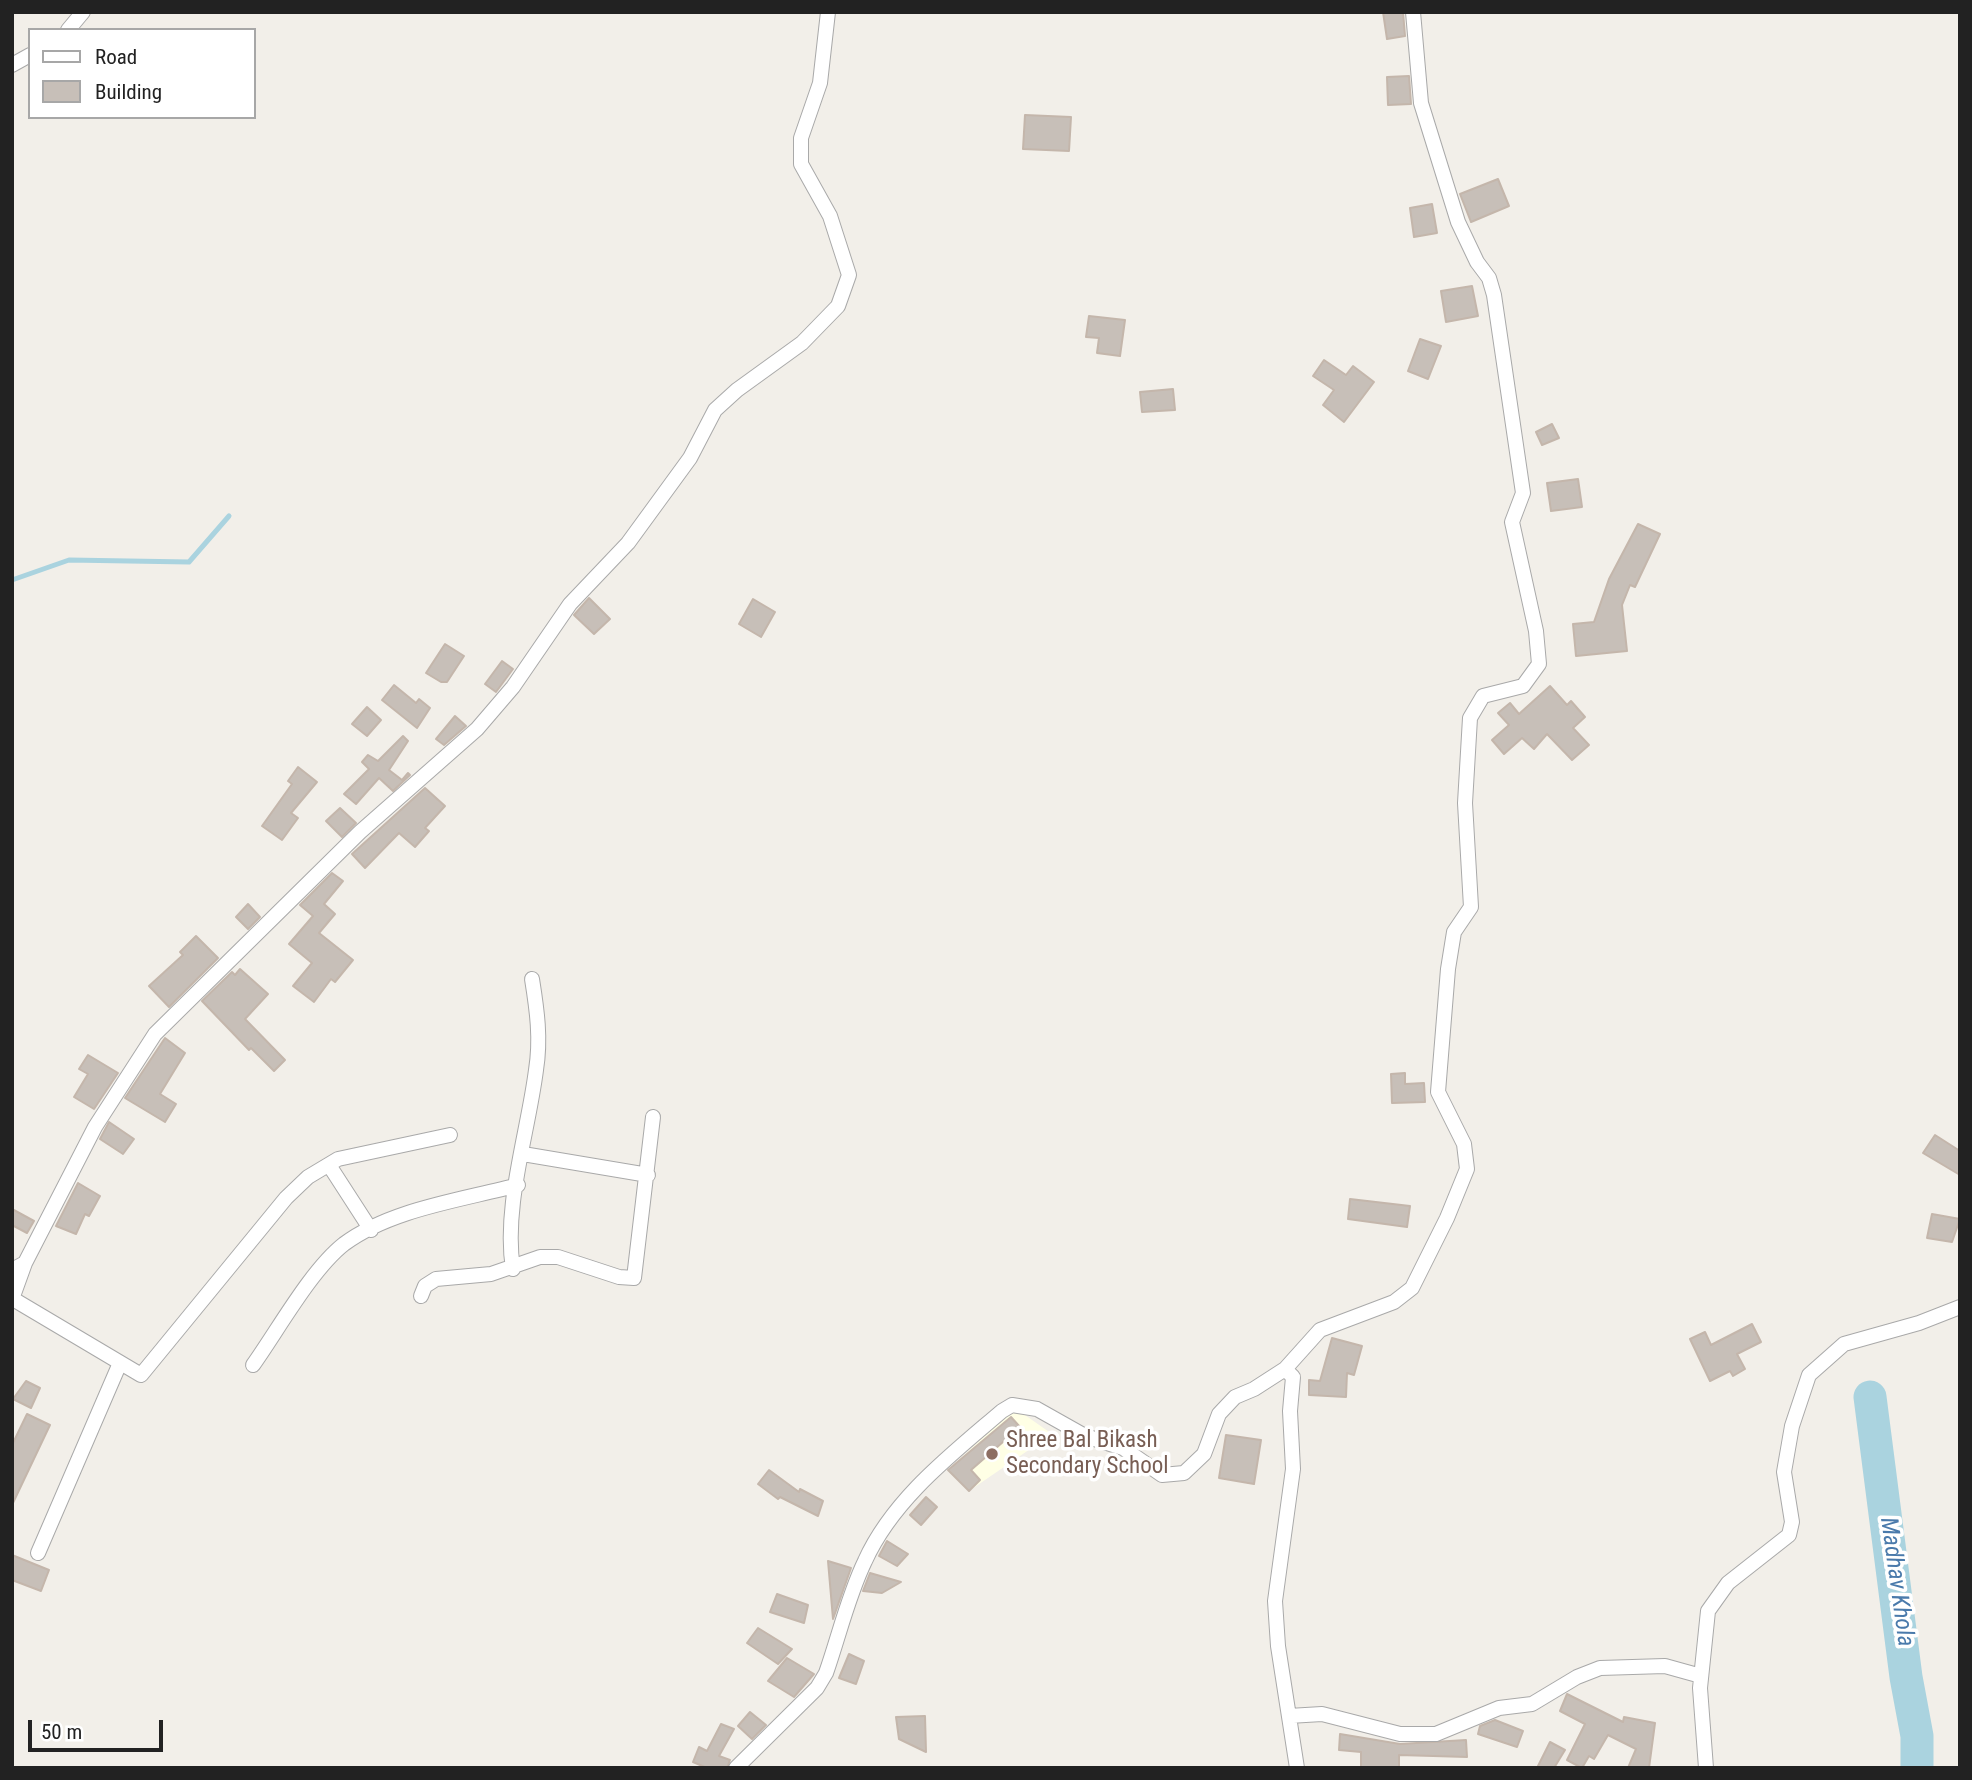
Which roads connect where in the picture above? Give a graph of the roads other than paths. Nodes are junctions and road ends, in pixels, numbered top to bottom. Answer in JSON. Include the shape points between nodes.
{"nodes":[{"id":1,"x":83,"y":12,"type":"edge"},
{"id":2,"x":828,"y":12,"type":"edge"},
{"id":3,"x":1413,"y":12,"type":"edge"},
{"id":4,"x":70,"y":28,"type":"edge"},
{"id":5,"x":28,"y":56,"type":"edge"},
{"id":6,"x":12,"y":65,"type":"edge"},
{"id":7,"x":532,"y":979,"type":"dead end"},
{"id":8,"x":653,"y":1117,"type":"dead end"},
{"id":9,"x":450,"y":1135,"type":"dead end"},
{"id":10,"x":523,"y":1154,"type":"junction"},
{"id":11,"x":329,"y":1165,"type":"junction"},
{"id":12,"x":648,"y":1175,"type":"junction"},
{"id":13,"x":517,"y":1185,"type":"junction"},
{"id":14,"x":371,"y":1230,"type":"junction"},
{"id":15,"x":18,"y":1266,"type":"edge"},
{"id":16,"x":513,"y":1269,"type":"junction"},
{"id":17,"x":421,"y":1296,"type":"dead end"},
{"id":18,"x":12,"y":1299,"type":"edge"},
{"id":19,"x":1960,"y":1307,"type":"edge"},
{"id":20,"x":120,"y":1363,"type":"junction"},
{"id":21,"x":253,"y":1365,"type":"dead end"},
{"id":22,"x":1285,"y":1369,"type":"junction"},
{"id":23,"x":38,"y":1553,"type":"dead end"},
{"id":24,"x":1701,"y":1676,"type":"junction"},
{"id":25,"x":1289,"y":1716,"type":"junction"},
{"id":26,"x":736,"y":1768,"type":"edge"},
{"id":27,"x":1297,"y":1768,"type":"edge"},
{"id":28,"x":1706,"y":1768,"type":"edge"}],
"edges":[{"from":1,"to":4,"type":"street"},
{"from":2,"to":15,"type":"street","via":[[820,83],[800,138],[801,164],[830,216],[849,275],[838,306],[802,343],[715,410],[690,458],[628,543],[570,604],[513,687],[477,729],[360,832],[156,1034],[94,1127]]},
{"from":3,"to":22,"type":"street","via":[[1421,103],[1458,222],[1494,295],[1523,493],[1512,522],[1539,664],[1522,686],[1483,696],[1470,718],[1465,803],[1471,907],[1454,932],[1438,1092],[1464,1144],[1466,1169],[1412,1288],[1378,1310],[1320,1330]]},
{"from":5,"to":6,"type":"street"},
{"from":7,"to":10,"type":"street","via":[[540,1029]]},
{"from":8,"to":12,"type":"street"},
{"from":9,"to":11,"type":"street","via":[[338,1159]]},
{"from":10,"to":12,"type":"street"},
{"from":10,"to":13,"type":"street"},
{"from":11,"to":14,"type":"street"},
{"from":11,"to":20,"type":"street","via":[[286,1198],[141,1376]]},
{"from":12,"to":16,"type":"street","via":[[634,1278],[558,1257],[540,1257]]},
{"from":13,"to":14,"type":"street","via":[[401,1217]]},
{"from":13,"to":16,"type":"street","via":[[508,1239]]},
{"from":14,"to":21,"type":"street","via":[[345,1244],[323,1266]]},
{"from":15,"to":18,"type":"street"},
{"from":16,"to":17,"type":"street","via":[[436,1279],[425,1286]]},
{"from":18,"to":20,"type":"street"},
{"from":19,"to":24,"type":"street","via":[[1844,1344],[1809,1375],[1784,1472],[1792,1522],[1789,1535],[1718,1594],[1708,1611]]},
{"from":20,"to":23,"type":"street"},
{"from":22,"to":25,"type":"street","via":[[1293,1377],[1293,1469],[1275,1601]]},
{"from":22,"to":26,"type":"street","via":[[1226,1404],[1204,1454],[1184,1473],[1173,1476],[1162,1475],[1123,1448],[1086,1436],[1037,1409],[1012,1405],[1002,1411],[912,1493],[886,1525],[865,1560],[817,1688]]},
{"from":24,"to":25,"type":"street","via":[[1665,1666],[1600,1668],[1532,1704],[1489,1712],[1436,1734],[1400,1734],[1322,1714]]},
{"from":24,"to":28,"type":"street"},
{"from":25,"to":27,"type":"street"}]}
